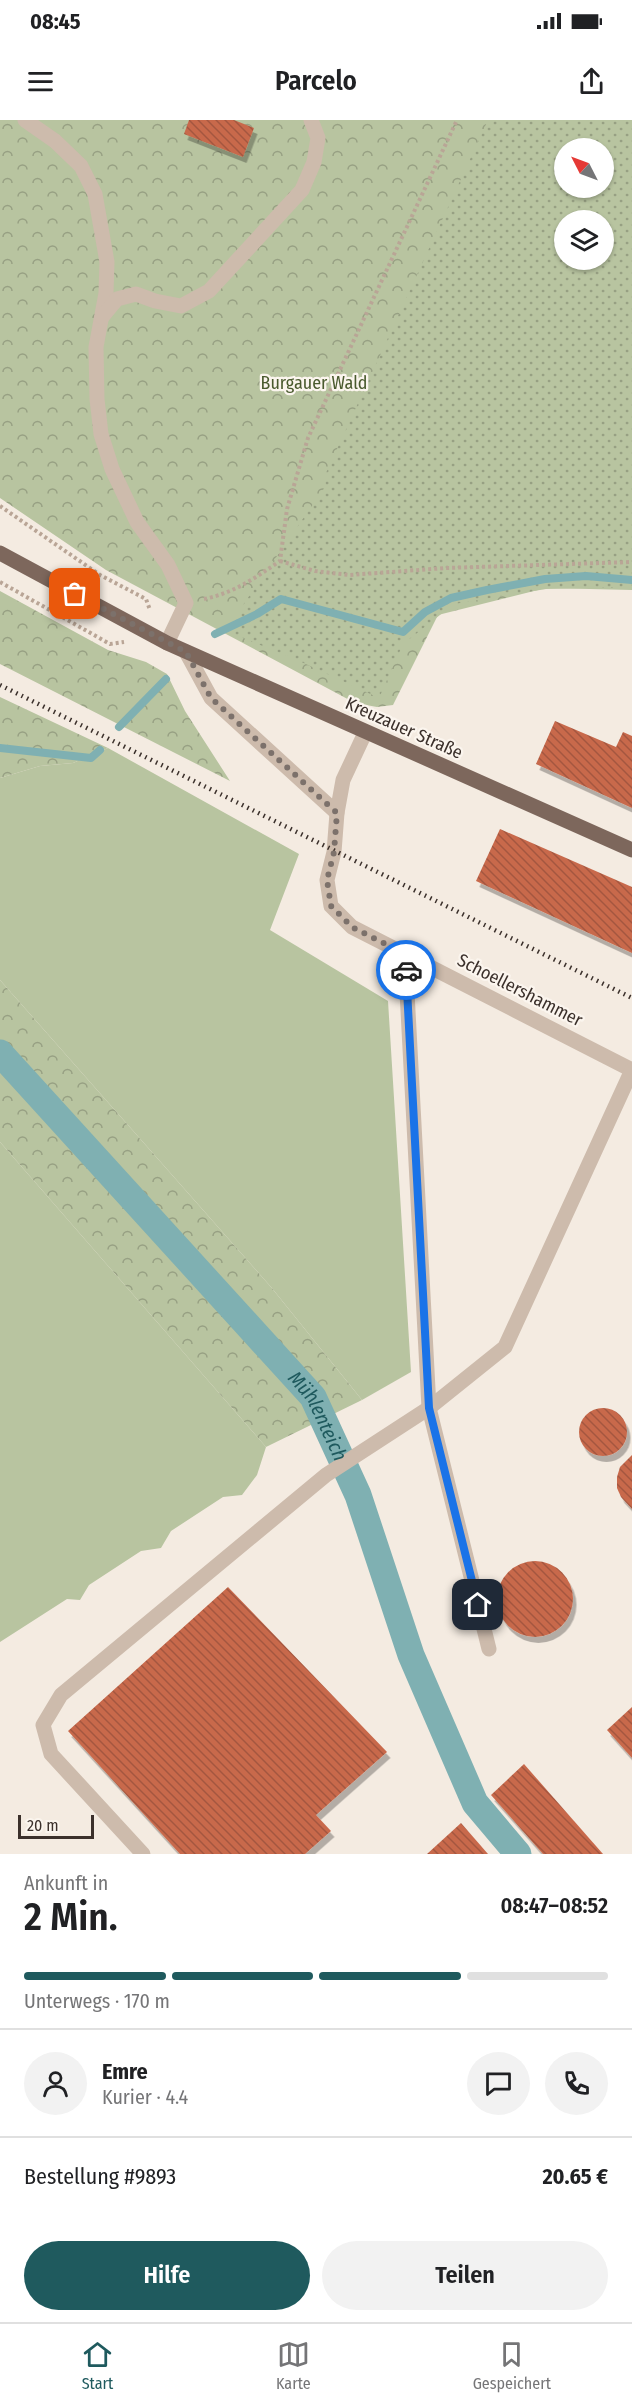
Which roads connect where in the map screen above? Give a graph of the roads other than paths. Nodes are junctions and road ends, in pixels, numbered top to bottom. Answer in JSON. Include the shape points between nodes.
{"nodes":[{"id":1,"x":25,"y":120,"type":"edge"},
{"id":2,"x":311,"y":120,"type":"edge"},
{"id":3,"x":100,"y":319,"type":"junction"},
{"id":4,"x":0,"y":553,"type":"edge"},
{"id":5,"x":164,"y":641,"type":"junction"},
{"id":6,"x":186,"y":652,"type":"junction"},
{"id":7,"x":365,"y":733,"type":"junction"},
{"id":8,"x":337,"y":813,"type":"junction"},
{"id":9,"x":632,"y":850,"type":"edge"},
{"id":10,"x":405,"y":954,"type":"junction"},
{"id":11,"x":632,"y":1070,"type":"edge"},
{"id":12,"x":429,"y":1408,"type":"junction"},
{"id":13,"x":489,"y":1649,"type":"dead end"},
{"id":14,"x":143,"y":1854,"type":"edge"}],
"edges":[{"from":1,"to":3,"type":"lane","via":[[81,166],[95,194],[107,262]]},
{"from":2,"to":3,"type":"lane","via":[[318,138],[314,162],[302,190],[209,291],[181,306],[136,294],[117,299]]},
{"from":3,"to":5,"type":"lane","via":[[96,399],[104,443],[137,522],[168,565],[186,603]]},
{"from":4,"to":5,"type":"main road","name":"Kreuzauer Straße"},
{"from":5,"to":6,"type":"main road","name":"Kreuzauer Straße"},
{"from":6,"to":7,"type":"main road","name":"Kreuzauer Straße"},
{"from":6,"to":8,"type":"lane","via":[[211,698]]},
{"from":7,"to":8,"type":"lane","name":"Schoellershammer","via":[[343,780]]},
{"from":7,"to":9,"type":"main road","name":"Kreuzauer Straße"},
{"from":8,"to":10,"type":"lane","name":"Schoellershammer","via":[[327,880],[331,906],[352,927]]},
{"from":10,"to":11,"type":"lane","name":"Schoellershammer"},
{"from":10,"to":12,"type":"lane"},
{"from":11,"to":12,"type":"lane","via":[[505,1347]]},
{"from":12,"to":13,"type":"lane"},
{"from":12,"to":14,"type":"lane","via":[[326,1475],[61,1695],[43,1725],[51,1754]]}]}
